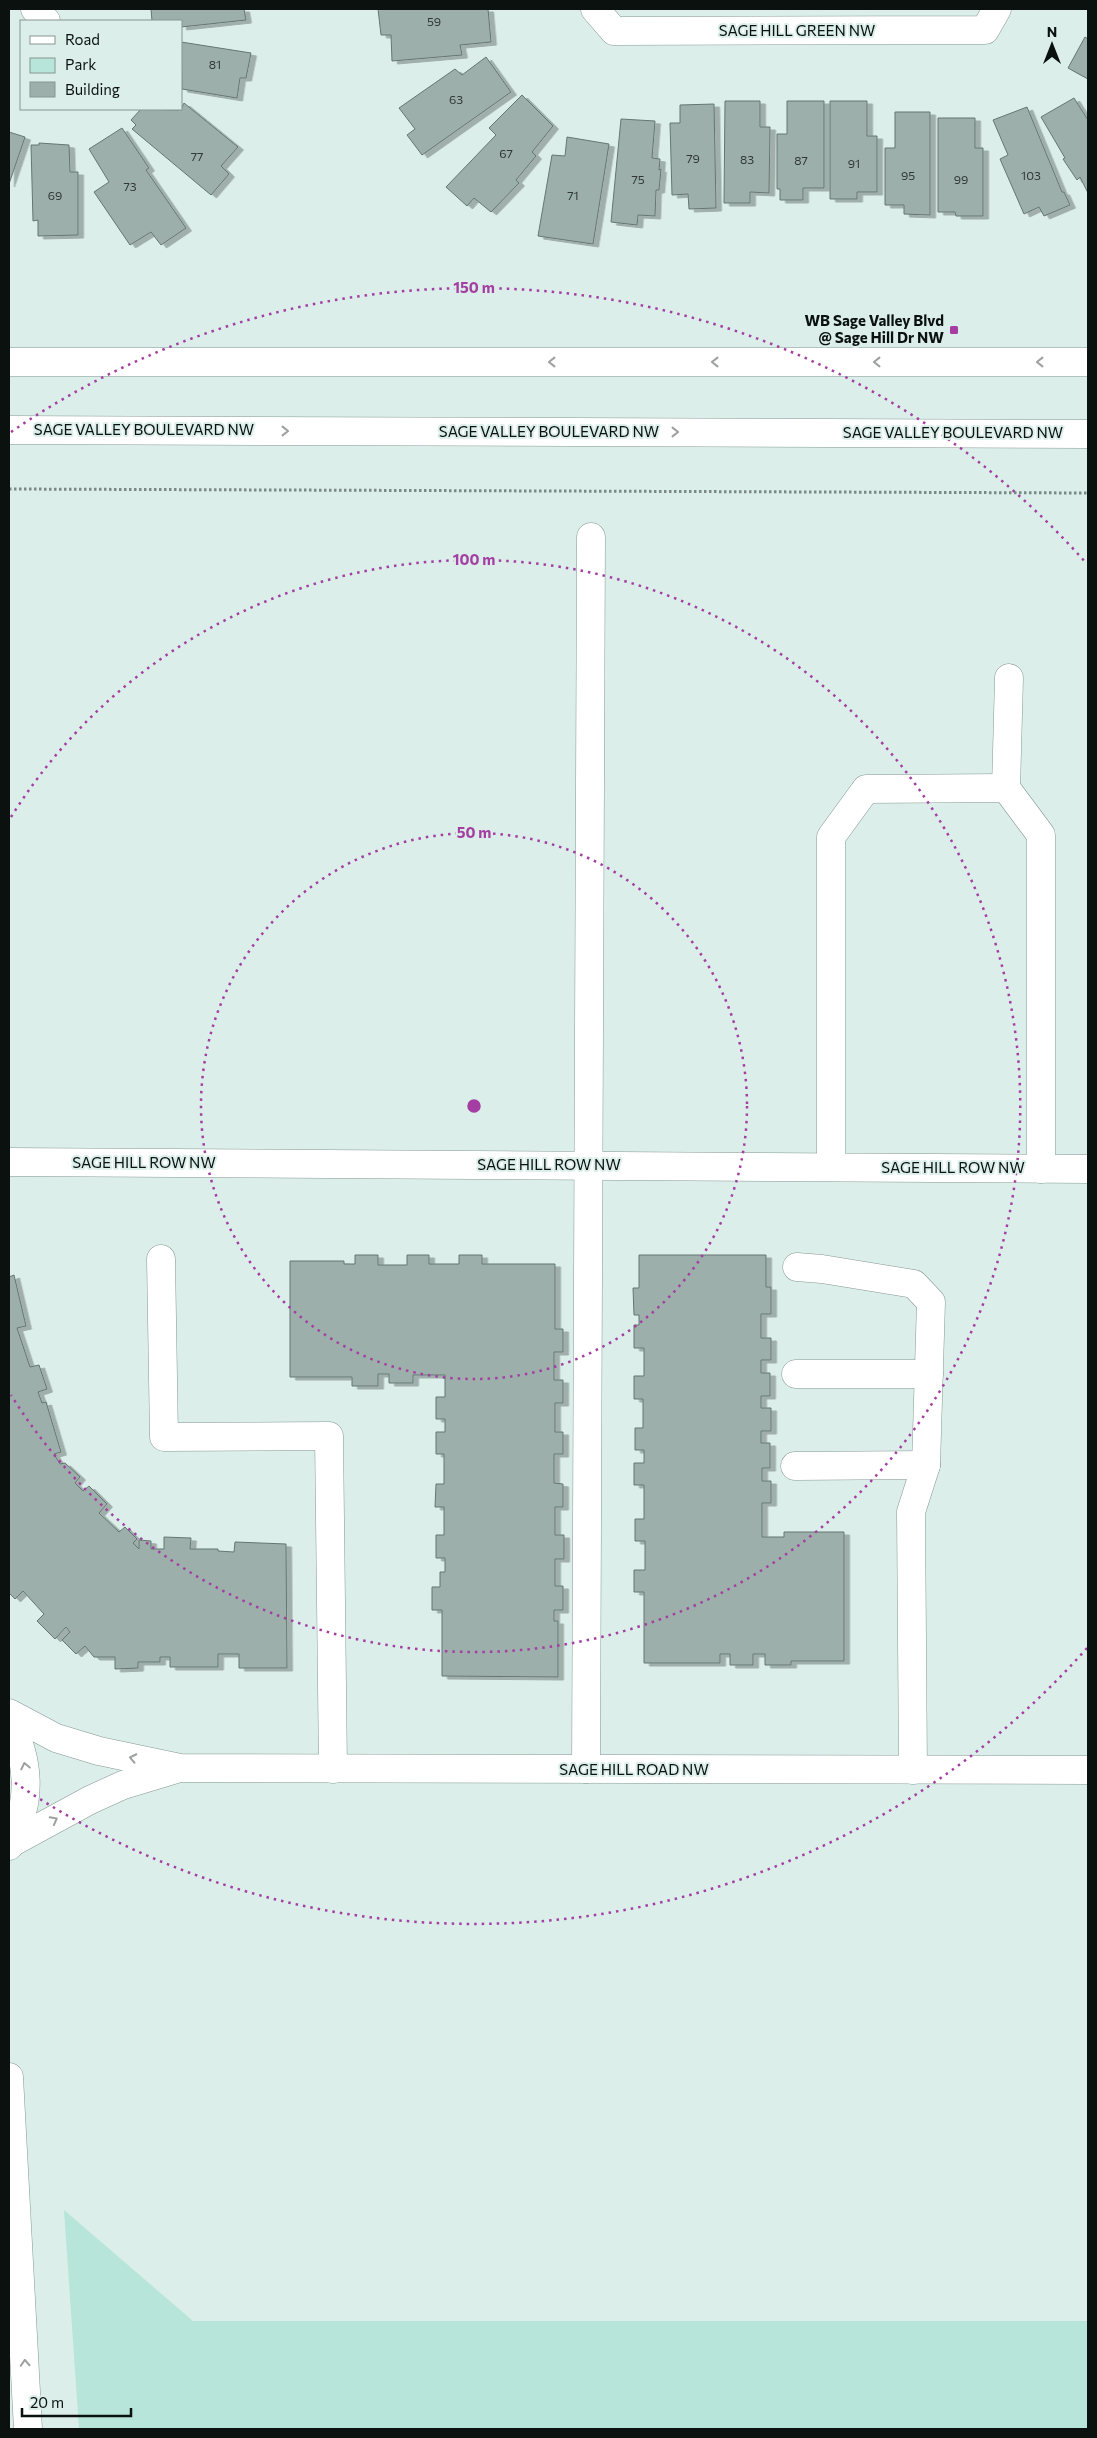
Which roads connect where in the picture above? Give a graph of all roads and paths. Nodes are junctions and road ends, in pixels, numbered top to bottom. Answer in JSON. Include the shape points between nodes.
{"nodes":[{"id":1,"x":36,"y":9,"type":"edge"},
{"id":2,"x":595,"y":9,"type":"edge"},
{"id":3,"x":997,"y":9,"type":"edge"},
{"id":4,"x":45,"y":20,"type":"edge"},
{"id":5,"x":9,"y":362,"type":"edge"},
{"id":6,"x":1088,"y":362,"type":"edge"},
{"id":7,"x":9,"y":430,"type":"edge"},
{"id":8,"x":1012,"y":434,"type":"junction"},
{"id":9,"x":1088,"y":434,"type":"edge"},
{"id":10,"x":1088,"y":452,"type":"edge"},
{"id":11,"x":9,"y":489,"type":"edge"},
{"id":12,"x":1088,"y":493,"type":"edge"},
{"id":13,"x":591,"y":537,"type":"dead end"},
{"id":14,"x":1009,"y":678,"type":"dead end"},
{"id":15,"x":1006,"y":788,"type":"junction"},
{"id":16,"x":9,"y":1162,"type":"edge"},
{"id":17,"x":588,"y":1166,"type":"junction"},
{"id":18,"x":831,"y":1167,"type":"junction"},
{"id":19,"x":1041,"y":1168,"type":"junction"},
{"id":20,"x":1088,"y":1169,"type":"edge"},
{"id":21,"x":161,"y":1259,"type":"dead end"},
{"id":22,"x":797,"y":1268,"type":"dead end"},
{"id":23,"x":796,"y":1374,"type":"dead end"},
{"id":24,"x":928,"y":1374,"type":"junction"},
{"id":25,"x":926,"y":1465,"type":"junction"},
{"id":26,"x":795,"y":1466,"type":"dead end"},
{"id":27,"x":9,"y":1713,"type":"edge"},
{"id":28,"x":9,"y":1720,"type":"edge"},
{"id":29,"x":180,"y":1768,"type":"junction"},
{"id":30,"x":333,"y":1769,"type":"junction"},
{"id":31,"x":586,"y":1770,"type":"junction"},
{"id":32,"x":913,"y":1770,"type":"junction"},
{"id":33,"x":1088,"y":1770,"type":"edge"},
{"id":34,"x":10,"y":1844,"type":"edge"},
{"id":35,"x":9,"y":2077,"type":"edge"},
{"id":36,"x":28,"y":2429,"type":"edge"}],
"edges":[{"from":1,"to":4,"type":"street"},
{"from":2,"to":3,"type":"street","name":"SAGE HILL GREEN NW","via":[[614,31],[985,30]]},
{"from":6,"to":5,"type":"street","one_way":true},
{"from":7,"to":8,"type":"street","name":"SAGE VALLEY BOULEVARD NW","one_way":true},
{"from":8,"to":9,"type":"street","name":"SAGE VALLEY BOULEVARD NW"},
{"from":8,"to":10,"type":"street"},
{"from":11,"to":12,"type":"path"},
{"from":13,"to":17,"type":"street"},
{"from":14,"to":15,"type":"street"},
{"from":15,"to":18,"type":"street","via":[[866,788],[831,837]]},
{"from":15,"to":19,"type":"street","via":[[1042,835]]},
{"from":16,"to":17,"type":"street","name":"SAGE HILL ROW NW"},
{"from":17,"to":18,"type":"street","name":"SAGE HILL ROW NW"},
{"from":17,"to":31,"type":"street"},
{"from":18,"to":19,"type":"street","name":"SAGE HILL ROW NW"},
{"from":19,"to":20,"type":"street","name":"SAGE HILL ROW NW"},
{"from":21,"to":30,"type":"street","via":[[164,1437],[330,1436]]},
{"from":22,"to":24,"type":"street","via":[[914,1284],[931,1302]]},
{"from":23,"to":24,"type":"street"},
{"from":24,"to":25,"type":"street"},
{"from":25,"to":26,"type":"street"},
{"from":25,"to":32,"type":"street","via":[[911,1512]]},
{"from":29,"to":27,"type":"street","name":"SAGE HILL ROAD NW","one_way":true,"via":[[99,1751],[56,1738]]},
{"from":34,"to":28,"type":"street","one_way":true,"via":[[24,1810],[27,1776],[20,1742]]},
{"from":29,"to":30,"type":"street","name":"SAGE HILL ROAD NW"},
{"from":34,"to":29,"type":"street","name":"SAGE HILL ROAD NW","one_way":true,"via":[[123,1785]]},
{"from":30,"to":31,"type":"street","name":"SAGE HILL ROAD NW"},
{"from":31,"to":32,"type":"street","name":"SAGE HILL ROAD NW"},
{"from":32,"to":33,"type":"street","name":"SAGE HILL ROAD NW"},
{"from":36,"to":35,"type":"street","one_way":true}]}
